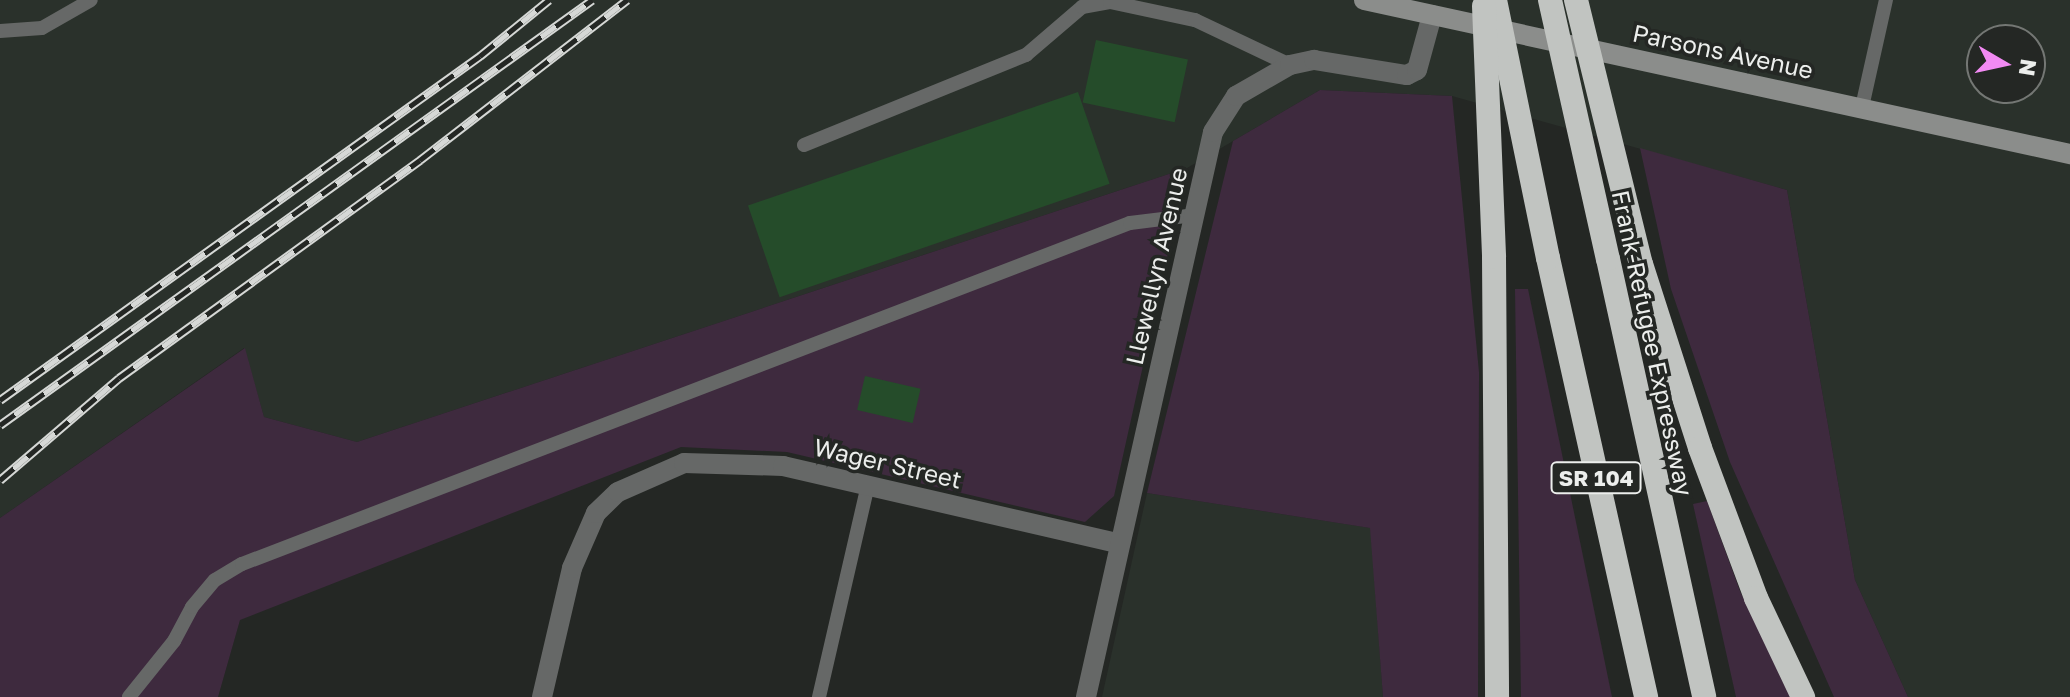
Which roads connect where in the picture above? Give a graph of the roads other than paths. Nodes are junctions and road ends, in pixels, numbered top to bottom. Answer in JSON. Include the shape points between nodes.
{"nodes":[{"id":1,"x":91,"y":0,"type":"edge"},
{"id":2,"x":1364,"y":0,"type":"edge"},
{"id":3,"x":1484,"y":0,"type":"edge"},
{"id":4,"x":1495,"y":0,"type":"edge"},
{"id":5,"x":1550,"y":0,"type":"edge"},
{"id":6,"x":1576,"y":0,"type":"edge"},
{"id":7,"x":1886,"y":0,"type":"edge"},
{"id":8,"x":1432,"y":15,"type":"junction"},
{"id":9,"x":0,"y":31,"type":"edge"},
{"id":10,"x":1290,"y":65,"type":"junction"},
{"id":11,"x":1862,"y":107,"type":"junction"},
{"id":12,"x":804,"y":145,"type":"dead end"},
{"id":13,"x":2070,"y":154,"type":"edge"},
{"id":14,"x":1194,"y":215,"type":"junction"},
{"id":15,"x":868,"y":485,"type":"junction"},
{"id":16,"x":1120,"y":544,"type":"junction"},
{"id":17,"x":129,"y":697,"type":"edge"},
{"id":18,"x":542,"y":697,"type":"edge"},
{"id":19,"x":819,"y":697,"type":"edge"},
{"id":20,"x":1086,"y":697,"type":"edge"},
{"id":21,"x":1497,"y":697,"type":"edge"},
{"id":22,"x":1646,"y":697,"type":"edge"},
{"id":23,"x":1704,"y":697,"type":"edge"},
{"id":24,"x":1803,"y":697,"type":"edge"}],
"edges":[{"from":1,"to":9,"type":"lane","via":[[42,28]]},
{"from":2,"to":8,"type":"street","name":"Parsons Avenue"},
{"from":3,"to":21,"type":"highway","bridge":true,"via":[[1494,257]]},
{"from":4,"to":22,"type":"highway","number":"SR 104","bridge":true},
{"from":5,"to":23,"type":"highway","name":"Frank-Refugee Expressway","number":"SR 104","bridge":true},
{"from":6,"to":24,"type":"highway","bridge":true,"via":[[1641,264],[1756,598]]},
{"from":7,"to":11,"type":"lane"},
{"from":8,"to":10,"type":"street","name":"Llewellyn Avenue","via":[[1423,59],[1407,75],[1314,60]]},
{"from":8,"to":11,"type":"street","name":"Parsons Avenue"},
{"from":10,"to":12,"type":"lane","via":[[1195,20],[1110,2],[1082,7],[1026,55]]},
{"from":10,"to":14,"type":"street","name":"Llewellyn Avenue","via":[[1236,96],[1213,132]]},
{"from":11,"to":13,"type":"street","name":"Parsons Avenue"},
{"from":14,"to":16,"type":"street","name":"Llewellyn Avenue"},
{"from":14,"to":17,"type":"lane","via":[[1130,223],[242,564],[215,580],[192,607],[174,641]]},
{"from":15,"to":16,"type":"street","name":"Wager Street"},
{"from":15,"to":18,"type":"street","name":"Wager Street","via":[[783,466],[736,462],[684,463],[644,477],[596,513],[583,538]]},
{"from":15,"to":19,"type":"lane"},
{"from":16,"to":20,"type":"street","name":"Llewellyn Avenue"}]}
